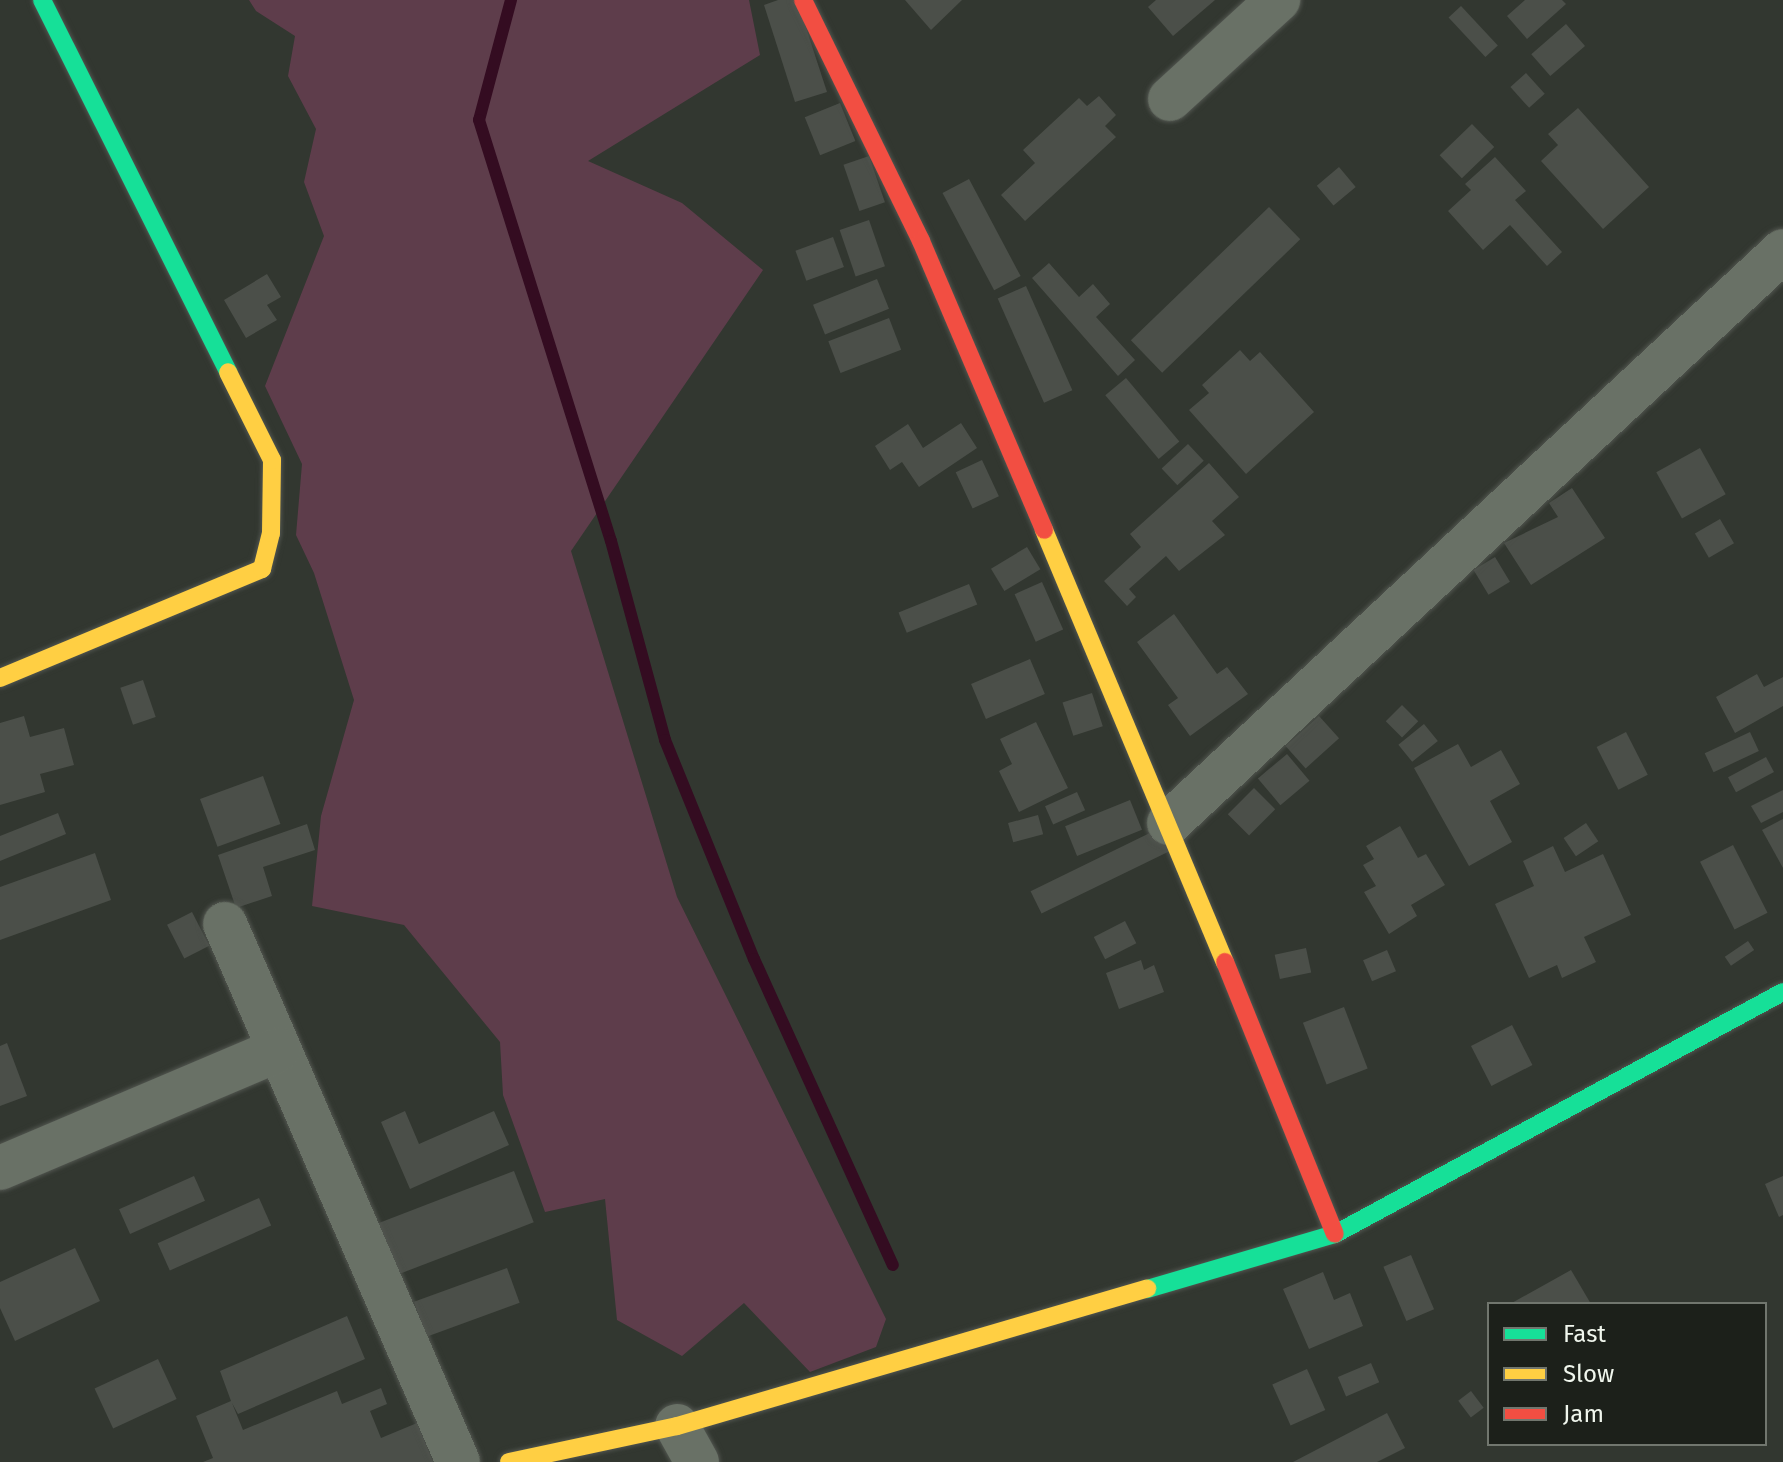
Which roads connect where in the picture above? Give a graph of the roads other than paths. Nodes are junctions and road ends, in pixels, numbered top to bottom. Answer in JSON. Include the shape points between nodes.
{"nodes":[{"id":1,"x":42,"y":0,"type":"edge"},
{"id":2,"x":803,"y":0,"type":"edge"},
{"id":3,"x":1278,"y":0,"type":"edge"},
{"id":4,"x":1170,"y":99,"type":"dead end"},
{"id":5,"x":1783,"y":251,"type":"edge"},
{"id":6,"x":0,"y":678,"type":"edge"},
{"id":7,"x":1169,"y":823,"type":"junction"},
{"id":8,"x":225,"y":924,"type":"dead end"},
{"id":9,"x":1783,"y":992,"type":"edge"},
{"id":10,"x":278,"y":1050,"type":"junction"},
{"id":11,"x":0,"y":1168,"type":"edge"},
{"id":12,"x":1335,"y":1234,"type":"junction"},
{"id":13,"x":687,"y":1444,"type":"edge"},
{"id":14,"x":458,"y":1462,"type":"edge"},
{"id":15,"x":509,"y":1462,"type":"edge"}],
"edges":[{"from":1,"to":6,"type":"street","via":[[272,460],[271,533],[262,569]]},
{"from":2,"to":7,"type":"street","via":[[921,241]]},
{"from":3,"to":4,"type":"street"},
{"from":5,"to":7,"type":"street"},
{"from":7,"to":12,"type":"street"},
{"from":8,"to":10,"type":"street"},
{"from":9,"to":12,"type":"street"},
{"from":10,"to":11,"type":"street"},
{"from":10,"to":14,"type":"street"},
{"from":12,"to":13,"type":"street"},
{"from":13,"to":15,"type":"street"}]}
